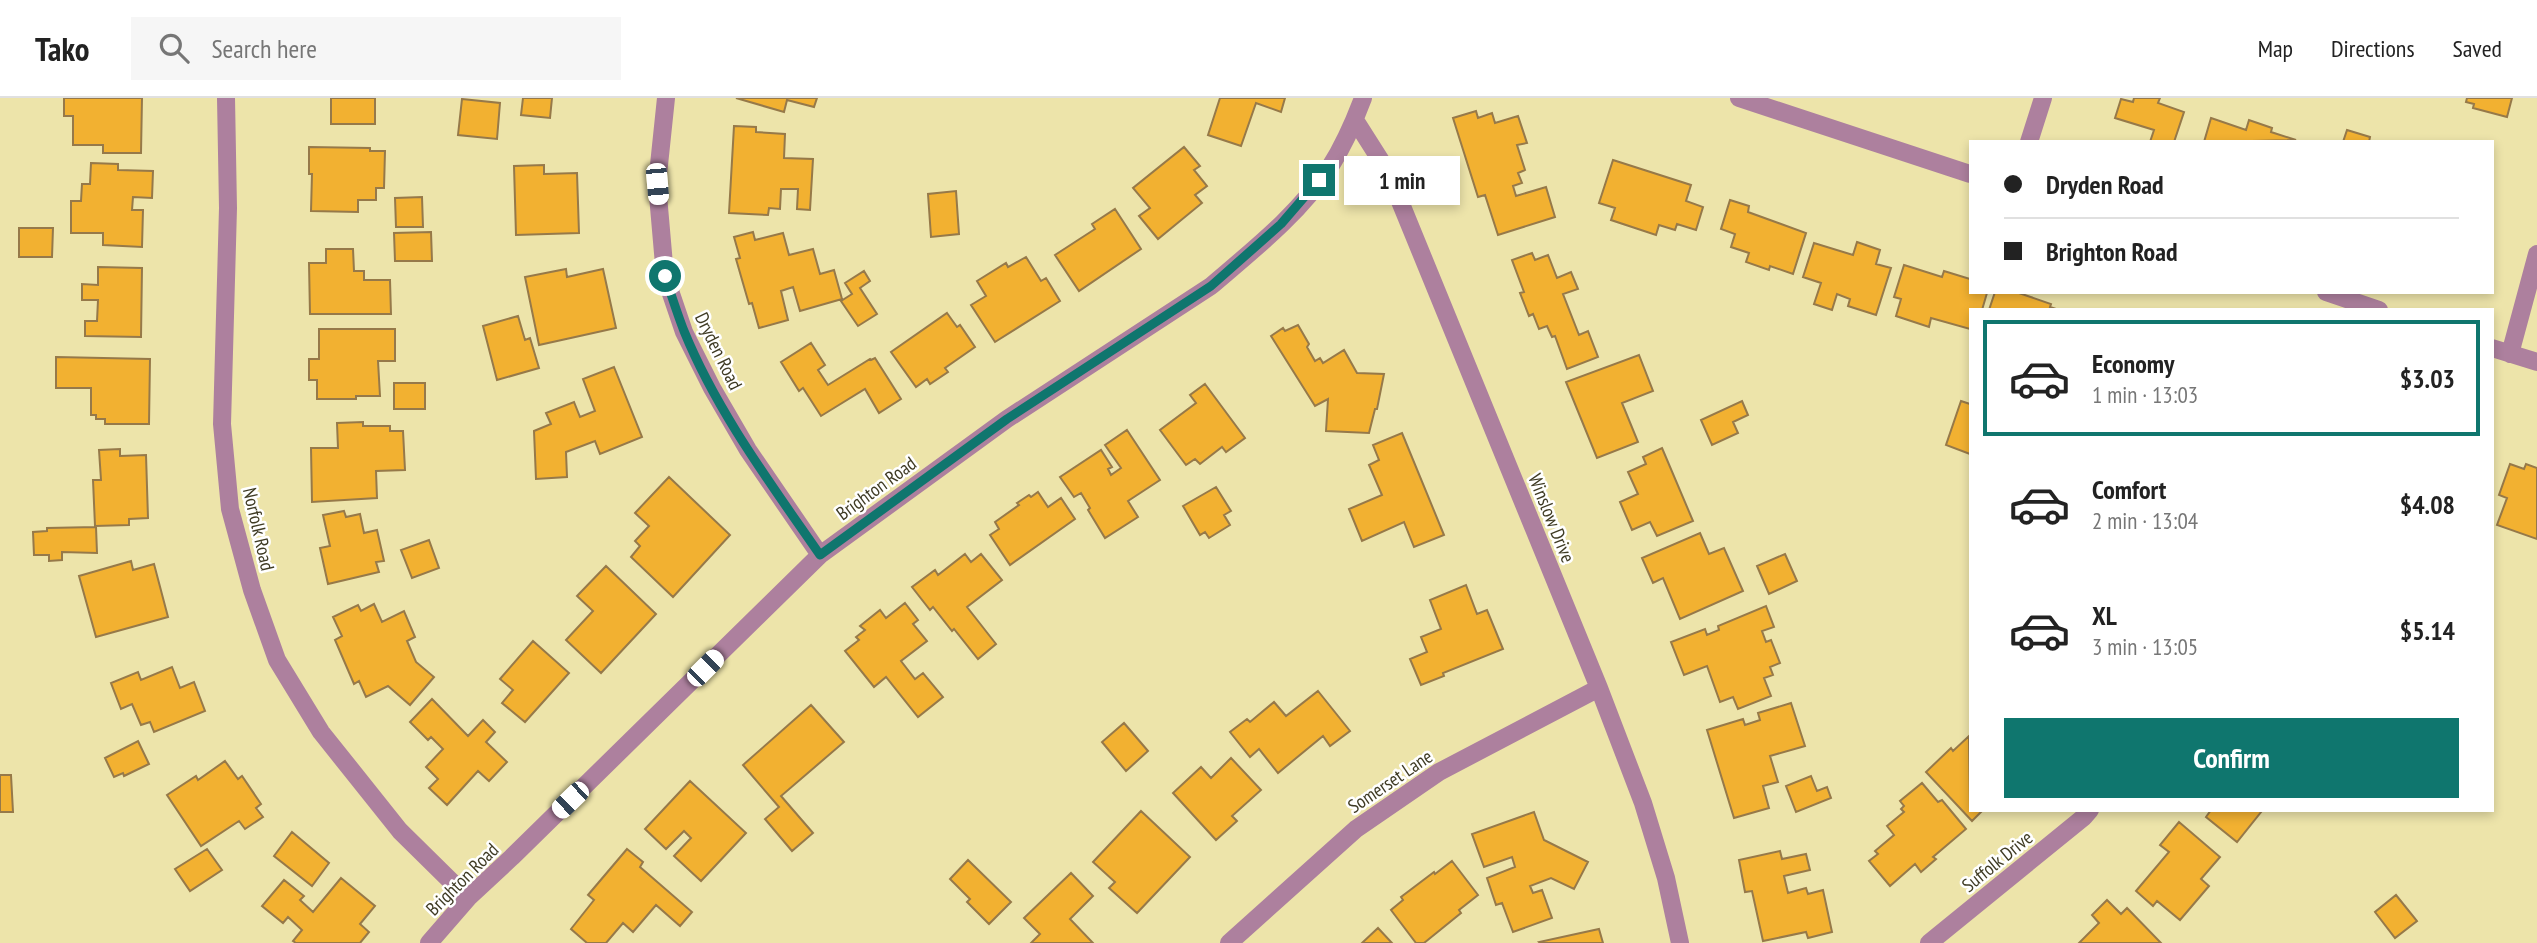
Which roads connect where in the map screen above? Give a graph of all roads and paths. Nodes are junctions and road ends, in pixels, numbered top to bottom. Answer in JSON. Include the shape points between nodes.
{"nodes":[{"id":1,"x":226,"y":98,"type":"edge"},
{"id":2,"x":666,"y":98,"type":"edge"},
{"id":3,"x":1363,"y":98,"type":"edge"},
{"id":4,"x":1739,"y":98,"type":"edge"},
{"id":5,"x":2043,"y":98,"type":"edge"},
{"id":6,"x":1355,"y":120,"type":"junction"},
{"id":7,"x":2030,"y":140,"type":"edge"},
{"id":8,"x":1969,"y":174,"type":"edge"},
{"id":9,"x":2537,"y":254,"type":"edge"},
{"id":10,"x":2332,"y":294,"type":"edge"},
{"id":11,"x":2373,"y":308,"type":"edge"},
{"id":12,"x":2494,"y":349,"type":"edge"},
{"id":13,"x":2510,"y":354,"type":"junction"},
{"id":14,"x":2537,"y":362,"type":"edge"},
{"id":15,"x":820,"y":555,"type":"junction"},
{"id":16,"x":1599,"y":688,"type":"junction"},
{"id":17,"x":2088,"y":812,"type":"edge"},
{"id":18,"x":468,"y":898,"type":"junction"},
{"id":19,"x":429,"y":943,"type":"edge"},
{"id":20,"x":1228,"y":943,"type":"edge"},
{"id":21,"x":1680,"y":943,"type":"edge"},
{"id":22,"x":1929,"y":943,"type":"edge"}],
"edges":[{"from":1,"to":18,"type":"street","name":"Norfolk Road","via":[[222,425],[230,509],[252,590],[277,660],[321,732],[400,831]]},
{"from":2,"to":15,"type":"street","name":"Dryden Road","via":[[657,184],[665,276],[684,332],[712,388]]},
{"from":3,"to":6,"type":"street","name":"Brighton Road"},
{"from":4,"to":8,"type":"street"},
{"from":5,"to":7,"type":"street"},
{"from":6,"to":15,"type":"street","name":"Brighton Road","via":[[1329,169],[1310,191],[1281,224],[1211,286],[1007,419]]},
{"from":6,"to":16,"type":"street","name":"Winslow Drive","via":[[1388,172]]},
{"from":9,"to":13,"type":"street"},
{"from":10,"to":11,"type":"street"},
{"from":12,"to":13,"type":"street"},
{"from":13,"to":14,"type":"street"},
{"from":15,"to":18,"type":"street","name":"Brighton Road"},
{"from":16,"to":20,"type":"street","name":"Somerset Lane","via":[[1439,772],[1356,829]]},
{"from":16,"to":21,"type":"street","name":"Winslow Drive","via":[[1643,803]]},
{"from":17,"to":22,"type":"street","name":"Suffolk Drive"},
{"from":18,"to":19,"type":"street","name":"Brighton Road"}]}
